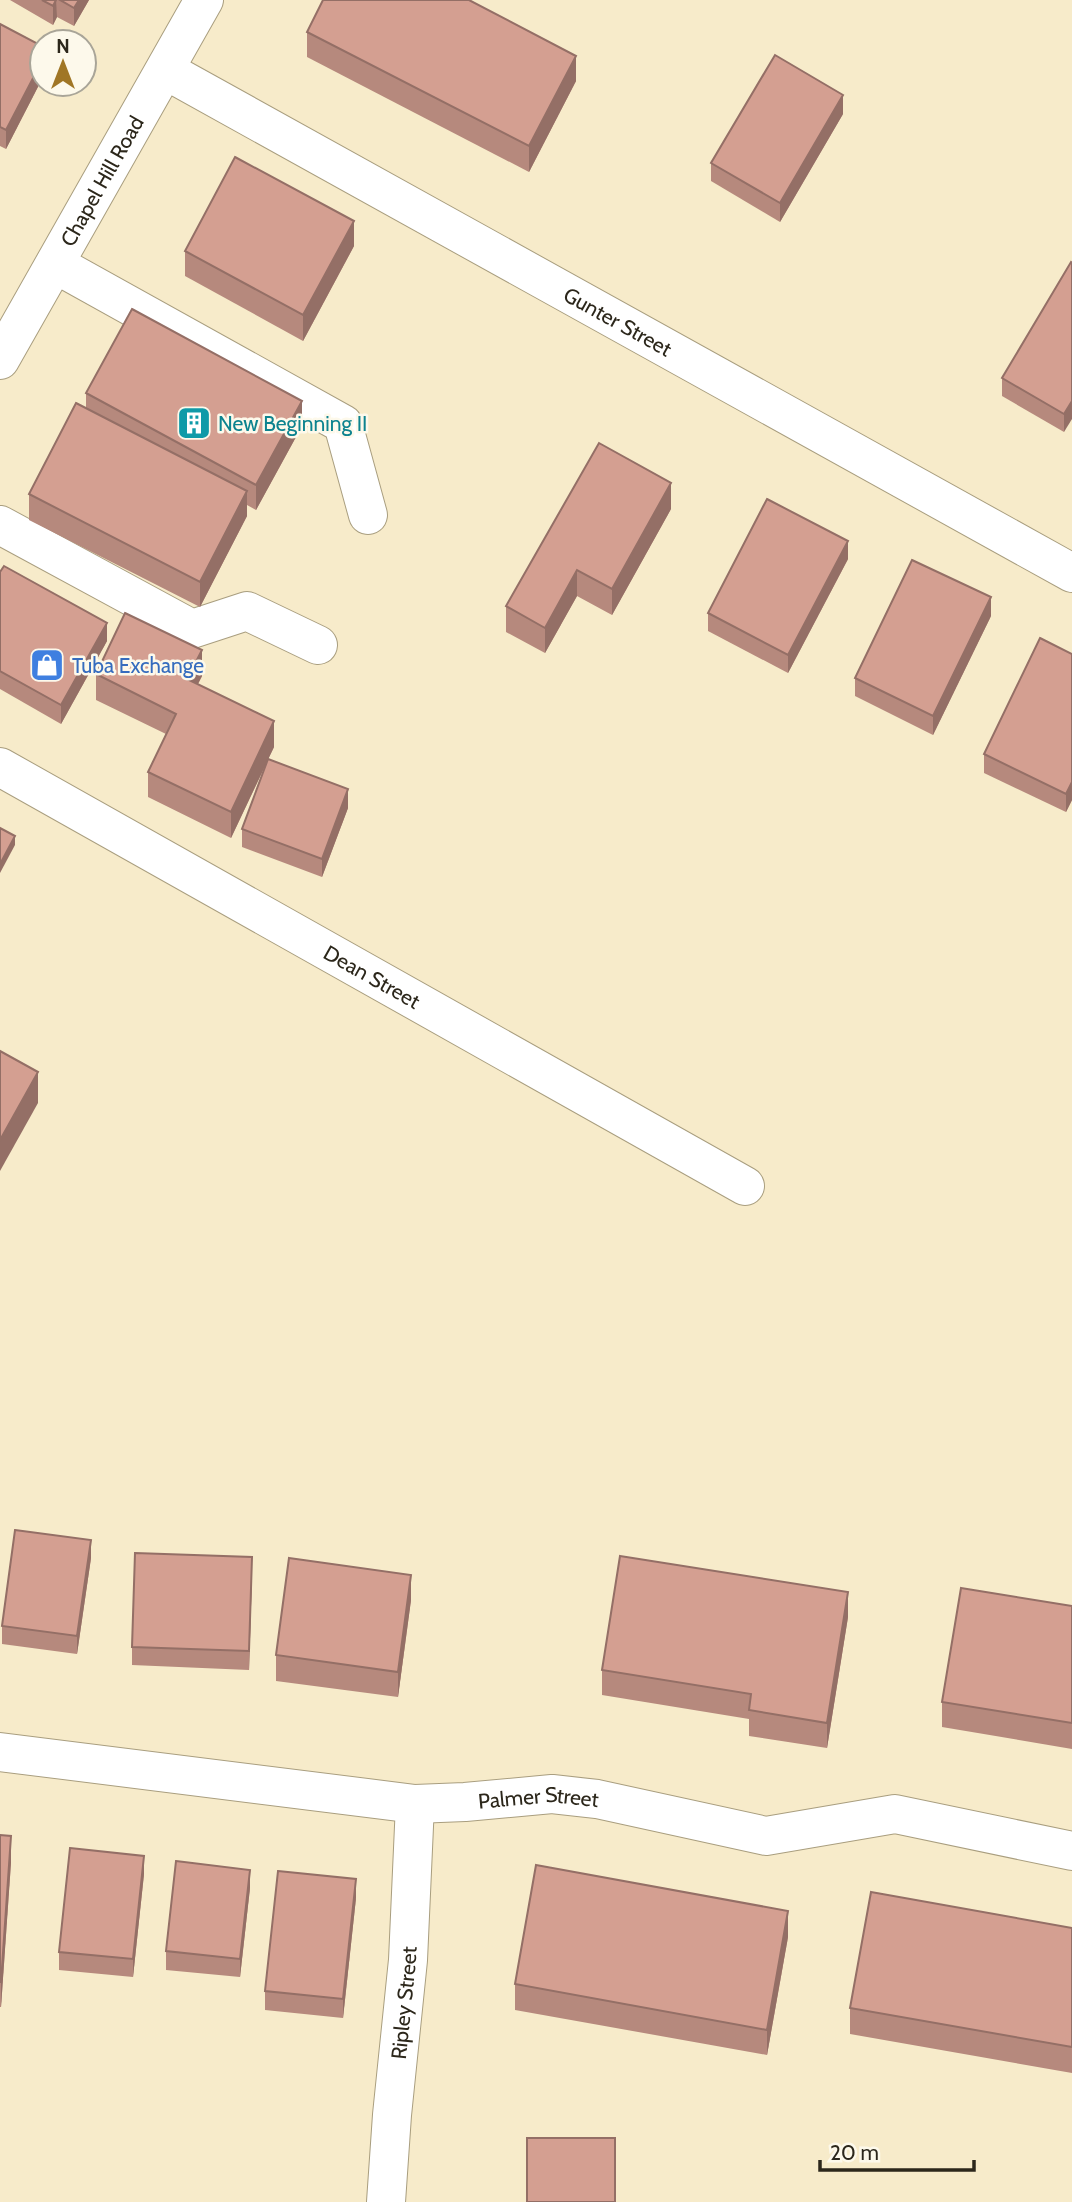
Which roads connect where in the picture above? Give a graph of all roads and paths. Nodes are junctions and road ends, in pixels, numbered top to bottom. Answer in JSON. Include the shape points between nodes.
{"nodes":[{"id":1,"x":204,"y":0,"type":"edge"},
{"id":2,"x":165,"y":70,"type":"junction"},
{"id":3,"x":55,"y":264,"type":"junction"},
{"id":4,"x":1,"y":356,"type":"edge"},
{"id":5,"x":368,"y":515,"type":"dead end"},
{"id":6,"x":0,"y":526,"type":"edge"},
{"id":7,"x":1072,"y":573,"type":"edge"},
{"id":8,"x":318,"y":645,"type":"dead end"},
{"id":9,"x":0,"y":767,"type":"edge"},
{"id":10,"x":744,"y":1186,"type":"dead end"},
{"id":11,"x":0,"y":1752,"type":"edge"},
{"id":12,"x":415,"y":1804,"type":"junction"},
{"id":13,"x":1072,"y":1851,"type":"edge"},
{"id":14,"x":386,"y":2202,"type":"edge"}],
"edges":[{"from":1,"to":2,"type":"street","name":"Chapel Hill Road"},
{"from":2,"to":3,"type":"street","name":"Chapel Hill Road"},
{"from":2,"to":7,"type":"street","name":"Gunter Street"},
{"from":3,"to":4,"type":"street","name":"Chapel Hill Road"},
{"from":3,"to":5,"type":"street","via":[[343,424]]},
{"from":6,"to":8,"type":"street","via":[[192,629],[247,611]]},
{"from":9,"to":10,"type":"street","name":"Dean Street"},
{"from":11,"to":12,"type":"street","name":"Palmer Street"},
{"from":12,"to":13,"type":"street","name":"Palmer Street","via":[[552,1794],[597,1799],[766,1836],[895,1814]]},
{"from":12,"to":14,"type":"street","name":"Ripley Street","via":[[408,1960]]}]}
